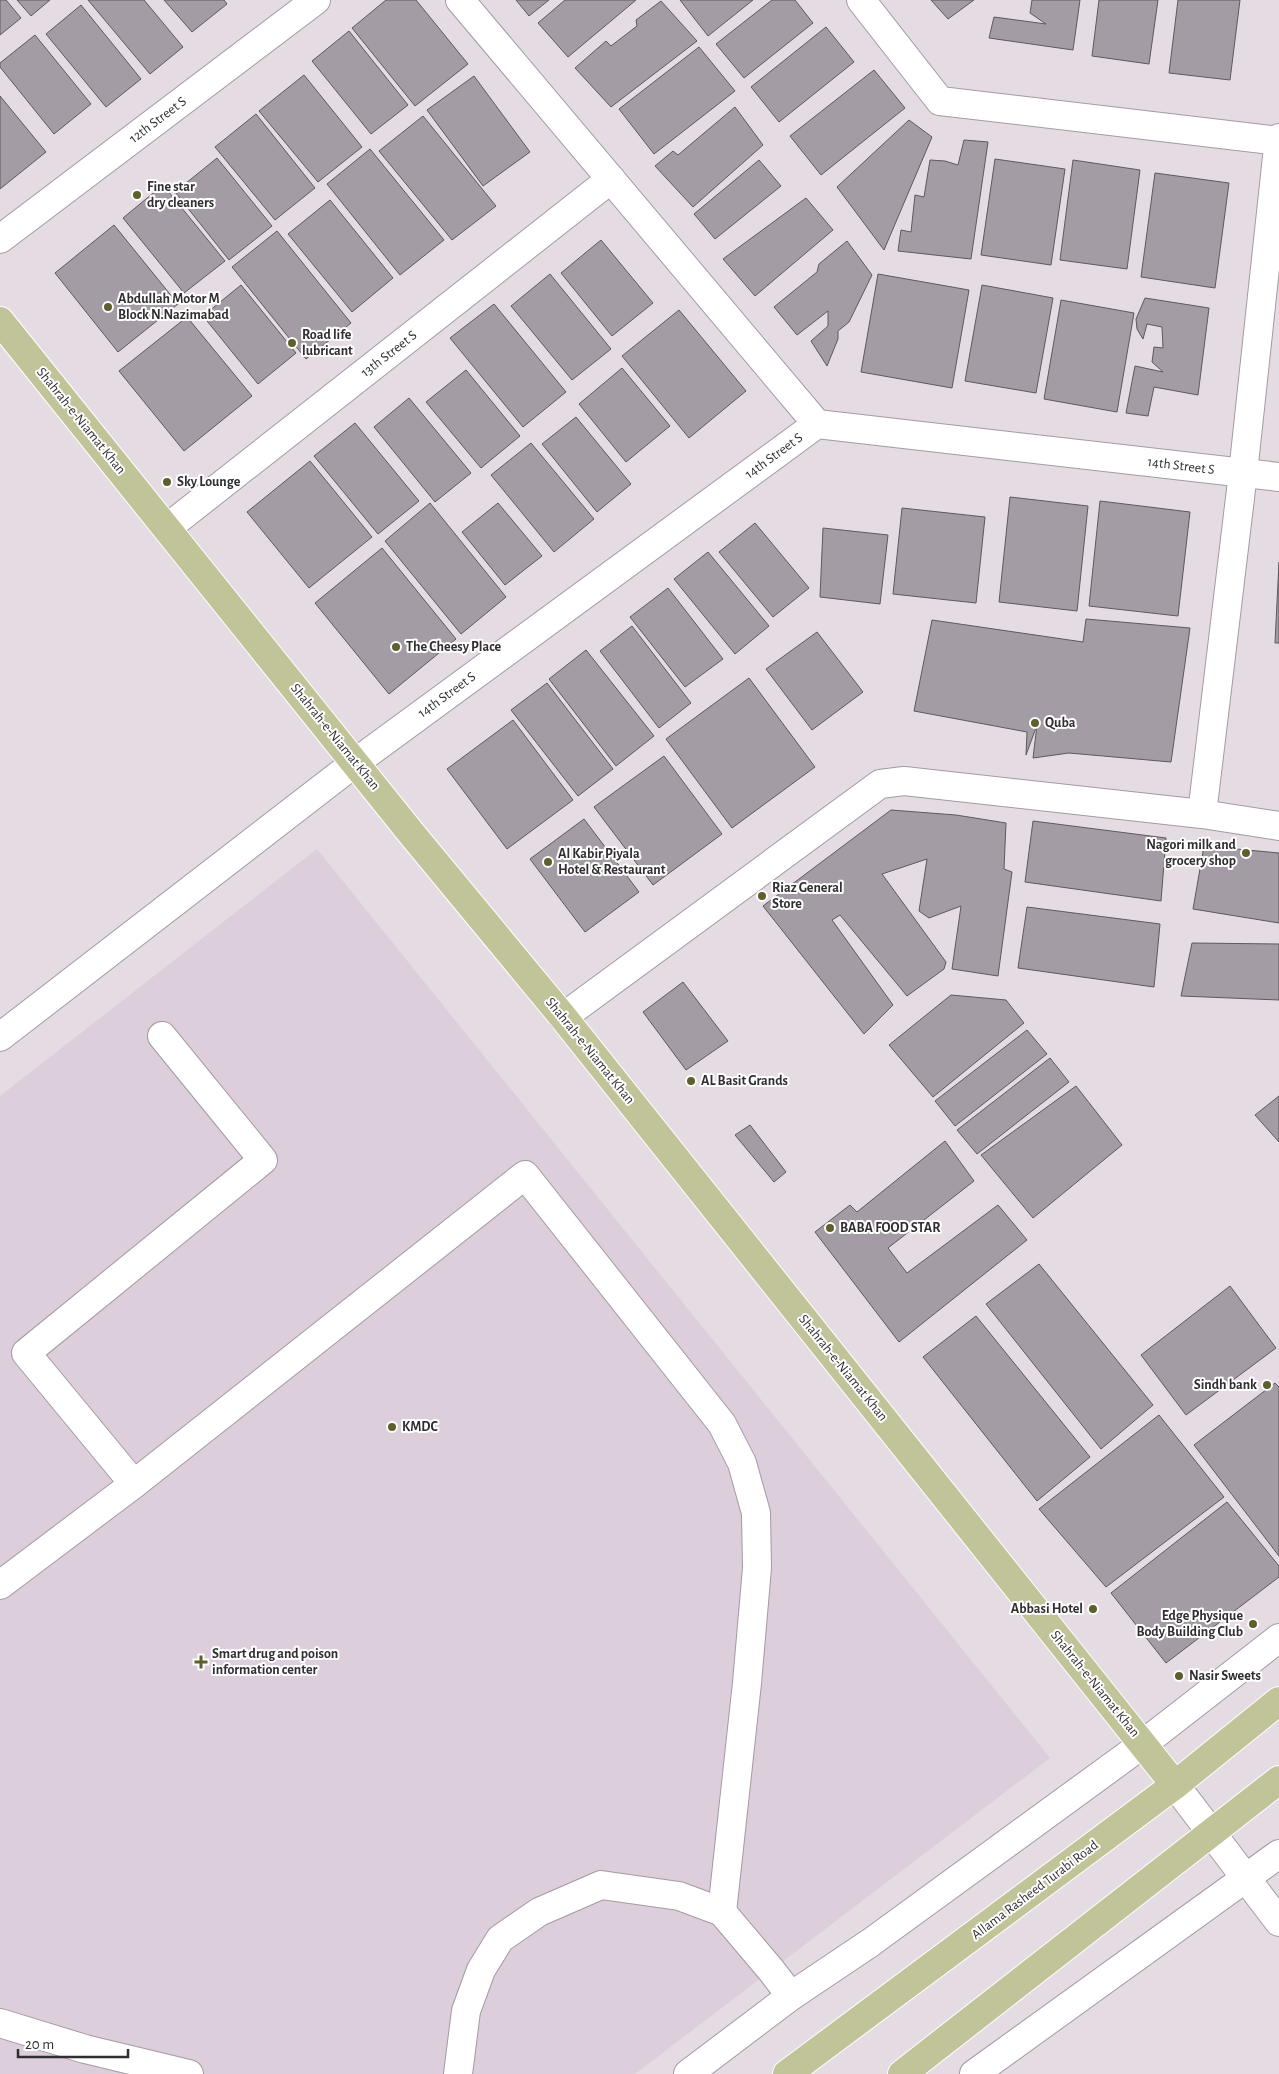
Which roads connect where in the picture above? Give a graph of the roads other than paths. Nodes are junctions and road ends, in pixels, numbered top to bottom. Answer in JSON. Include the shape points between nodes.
{"nodes":[{"id":1,"x":316,"y":0,"type":"edge"},
{"id":2,"x":460,"y":0,"type":"edge"},
{"id":3,"x":861,"y":0,"type":"edge"},
{"id":4,"x":1279,"y":140,"type":"edge"},
{"id":5,"x":611,"y":179,"type":"junction"},
{"id":6,"x":0,"y":239,"type":"edge"},
{"id":7,"x":0,"y":321,"type":"edge"},
{"id":8,"x":817,"y":424,"type":"junction"},
{"id":9,"x":1243,"y":473,"type":"junction"},
{"id":10,"x":1279,"y":477,"type":"edge"},
{"id":11,"x":167,"y":528,"type":"junction"},
{"id":12,"x":356,"y":762,"type":"junction"},
{"id":13,"x":1202,"y":814,"type":"junction"},
{"id":14,"x":1279,"y":826,"type":"edge"},
{"id":15,"x":563,"y":1017,"type":"junction"},
{"id":16,"x":162,"y":1036,"type":"dead end"},
{"id":17,"x":0,"y":1037,"type":"edge"},
{"id":18,"x":134,"y":1484,"type":"junction"},
{"id":19,"x":0,"y":1585,"type":"edge"},
{"id":20,"x":1279,"y":1638,"type":"edge"},
{"id":21,"x":1279,"y":1701,"type":"edge"},
{"id":22,"x":1143,"y":1744,"type":"junction"},
{"id":23,"x":1279,"y":1780,"type":"edge"},
{"id":24,"x":1175,"y":1786,"type":"junction"},
{"id":25,"x":1211,"y":1834,"type":"junction"},
{"id":26,"x":1279,"y":1854,"type":"edge"},
{"id":27,"x":1246,"y":1879,"type":"junction"},
{"id":28,"x":722,"y":1912,"type":"junction"},
{"id":29,"x":1279,"y":1922,"type":"edge"},
{"id":30,"x":791,"y":1996,"type":"junction"},
{"id":31,"x":0,"y":2023,"type":"edge"},
{"id":32,"x":188,"y":2074,"type":"edge"},
{"id":33,"x":458,"y":2074,"type":"edge"},
{"id":34,"x":688,"y":2074,"type":"edge"},
{"id":35,"x":787,"y":2074,"type":"edge"},
{"id":36,"x":902,"y":2074,"type":"edge"},
{"id":37,"x":974,"y":2074,"type":"edge"}],
"edges":[{"from":1,"to":6,"type":"street","name":"12th Street S"},
{"from":2,"to":5,"type":"street"},
{"from":3,"to":4,"type":"street","via":[[940,100]]},
{"from":4,"to":9,"type":"street"},
{"from":5,"to":8,"type":"street"},
{"from":5,"to":11,"type":"street","name":"13th Street S"},
{"from":7,"to":11,"type":"main road","name":"Shahrah-e-Niamat Khan"},
{"from":8,"to":9,"type":"street","name":"14th Street S"},
{"from":8,"to":12,"type":"street","name":"14th Street S"},
{"from":9,"to":10,"type":"street","name":"14th Street S"},
{"from":9,"to":13,"type":"street"},
{"from":11,"to":12,"type":"main road","name":"Shahrah-e-Niamat Khan"},
{"from":12,"to":15,"type":"main road","name":"Shahrah-e-Niamat Khan"},
{"from":12,"to":17,"type":"street","name":"14th Street S"},
{"from":13,"to":14,"type":"street"},
{"from":13,"to":15,"type":"street","via":[[904,781],[880,784]]},
{"from":15,"to":22,"type":"main road","name":"Shahrah-e-Niamat Khan"},
{"from":16,"to":18,"type":"street","via":[[263,1160],[26,1353]]},
{"from":18,"to":19,"type":"street"},
{"from":18,"to":28,"type":"street","via":[[525,1175],[722,1424],[742,1463],[756,1513],[757,1568],[748,1674]]},
{"from":20,"to":22,"type":"street"},
{"from":21,"to":24,"type":"main road","name":"Allama Rasheed Turabi Road"},
{"from":22,"to":24,"type":"main road","name":"Shahrah-e-Niamat Khan"},
{"from":22,"to":30,"type":"street","via":[[870,1943]]},
{"from":23,"to":25,"type":"main road"},
{"from":24,"to":25,"type":"street"},
{"from":24,"to":35,"type":"main road","name":"Allama Rasheed Turabi Road"},
{"from":25,"to":27,"type":"street"},
{"from":25,"to":36,"type":"main road"},
{"from":26,"to":27,"type":"street"},
{"from":27,"to":29,"type":"street"},
{"from":27,"to":37,"type":"street"},
{"from":28,"to":30,"type":"street"},
{"from":28,"to":33,"type":"street","via":[[679,1896],[601,1886],[539,1912],[500,1939],[481,1970],[466,2011]]},
{"from":30,"to":34,"type":"street"},
{"from":31,"to":32,"type":"street","via":[[85,2050]]}]}
